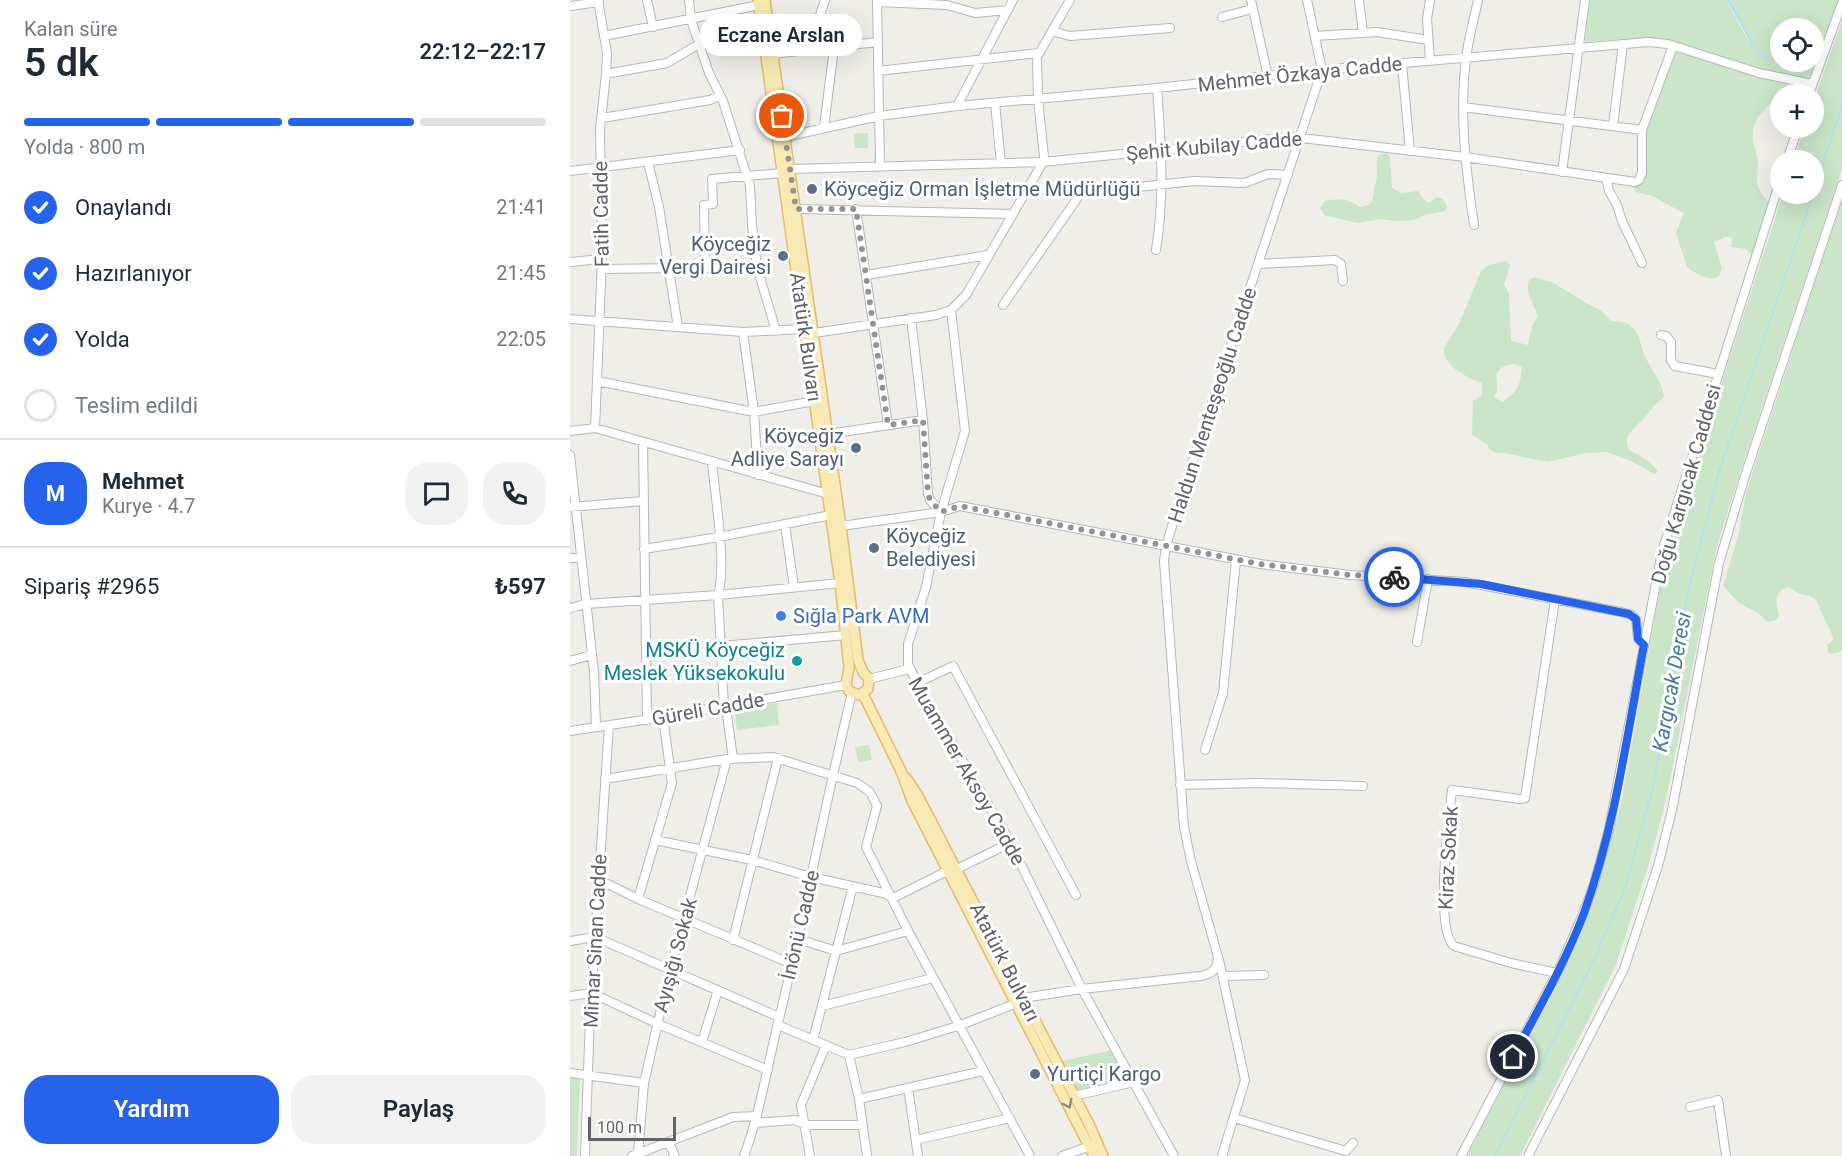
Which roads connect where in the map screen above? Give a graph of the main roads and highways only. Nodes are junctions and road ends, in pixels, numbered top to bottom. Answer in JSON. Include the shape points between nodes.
{"nodes":[{"id":1,"x":760,"y":2,"type":"edge"},
{"id":2,"x":787,"y":171,"type":"junction"},
{"id":3,"x":809,"y":331,"type":"junction"},
{"id":4,"x":866,"y":676,"type":"junction"},
{"id":5,"x":852,"y":687,"type":"junction"},
{"id":6,"x":1020,"y":1000,"type":"junction"},
{"id":7,"x":1094,"y":1156,"type":"edge"},
{"id":8,"x":1103,"y":1156,"type":"edge"}],
"edges":[{"from":1,"to":2,"type":"main road","name":"Atatürk Bulvarı"},
{"from":1,"to":2,"type":"main road","name":"Atatürk Bulvarı","via":[[773,54]]},
{"from":2,"to":3,"type":"main road","name":"Atatürk Bulvarı"},
{"from":2,"to":3,"type":"main road","name":"Atatürk Bulvarı","via":[[796,209]]},
{"from":3,"to":4,"type":"main road","name":"Atatürk Bulvarı","via":[[828,434],[858,660]]},
{"from":3,"to":5,"type":"main road","name":"Atatürk Bulvarı","via":[[814,401]]},
{"from":4,"to":5,"type":"main road","via":[[855,671]]},
{"from":4,"to":5,"type":"main road","via":[[868,689]]},
{"from":5,"to":6,"type":"main road","name":"Atatürk Bulvarı","via":[[901,771],[912,801]]},
{"from":6,"to":7,"type":"main road","name":"Atatürk Bulvarı","one_way":true},
{"from":6,"to":8,"type":"main road","name":"Atatürk Bulvarı"}]}
